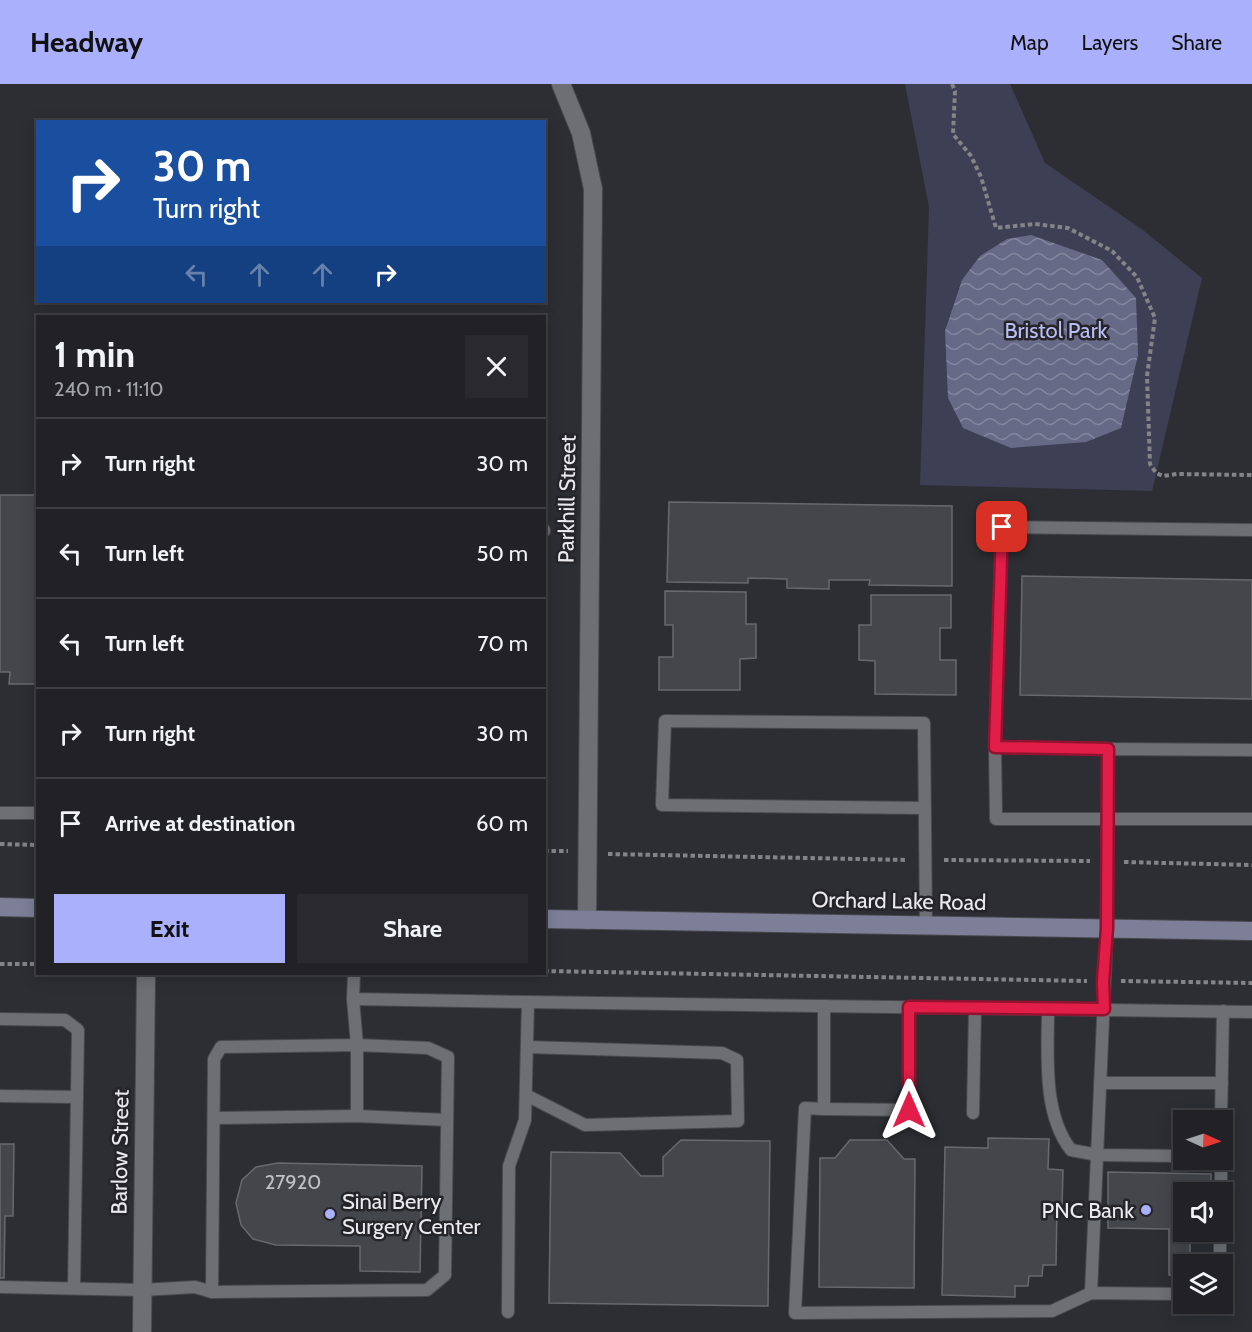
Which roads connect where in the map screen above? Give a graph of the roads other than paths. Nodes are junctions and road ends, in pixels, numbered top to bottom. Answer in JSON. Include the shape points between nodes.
{"nodes":[{"id":1,"x":561,"y":84,"type":"edge"},
{"id":2,"x":1252,"y":530,"type":"edge"},
{"id":3,"x":995,"y":747,"type":"junction"},
{"id":4,"x":1108,"y":749,"type":"junction"},
{"id":5,"x":1252,"y":750,"type":"edge"},
{"id":6,"x":925,"y":808,"type":"junction"},
{"id":7,"x":0,"y":813,"type":"edge"},
{"id":8,"x":36,"y":813,"type":"edge"},
{"id":9,"x":1108,"y":819,"type":"junction"},
{"id":10,"x":1252,"y":819,"type":"edge"},
{"id":11,"x":0,"y":907,"type":"edge"},
{"id":12,"x":36,"y":908,"type":"edge"},
{"id":13,"x":546,"y":919,"type":"edge"},
{"id":14,"x":587,"y":920,"type":"junction"},
{"id":15,"x":926,"y":925,"type":"junction"},
{"id":16,"x":1107,"y":928,"type":"junction"},
{"id":17,"x":1252,"y":931,"type":"edge"},
{"id":18,"x":146,"y":975,"type":"edge"},
{"id":19,"x":354,"y":975,"type":"edge"},
{"id":20,"x":353,"y":999,"type":"junction"},
{"id":21,"x":528,"y":1002,"type":"junction"},
{"id":22,"x":824,"y":1006,"type":"junction"},
{"id":23,"x":909,"y":1007,"type":"junction"},
{"id":24,"x":975,"y":1008,"type":"junction"},
{"id":25,"x":1048,"y":1009,"type":"junction"},
{"id":26,"x":1104,"y":1009,"type":"junction"},
{"id":27,"x":1222,"y":1011,"type":"junction"},
{"id":28,"x":1252,"y":1012,"type":"edge"},
{"id":29,"x":0,"y":1019,"type":"edge"},
{"id":30,"x":357,"y":1045,"type":"junction"},
{"id":31,"x":527,"y":1047,"type":"junction"},
{"id":32,"x":1100,"y":1083,"type":"junction"},
{"id":33,"x":1222,"y":1083,"type":"junction"},
{"id":34,"x":526,"y":1095,"type":"junction"},
{"id":35,"x":0,"y":1096,"type":"edge"},
{"id":36,"x":77,"y":1097,"type":"junction"},
{"id":37,"x":824,"y":1108,"type":"junction"},
{"id":38,"x":1221,"y":1110,"type":"edge"},
{"id":39,"x":973,"y":1113,"type":"dead end"},
{"id":40,"x":357,"y":1116,"type":"junction"},
{"id":41,"x":214,"y":1118,"type":"junction"},
{"id":42,"x":447,"y":1120,"type":"junction"},
{"id":43,"x":1098,"y":1155,"type":"junction"},
{"id":44,"x":1173,"y":1156,"type":"edge"},
{"id":45,"x":0,"y":1287,"type":"edge"},
{"id":46,"x":74,"y":1288,"type":"junction"},
{"id":47,"x":142,"y":1290,"type":"junction"},
{"id":48,"x":212,"y":1292,"type":"junction"},
{"id":49,"x":1091,"y":1293,"type":"junction"},
{"id":50,"x":1173,"y":1294,"type":"edge"},
{"id":51,"x":508,"y":1312,"type":"dead end"},
{"id":52,"x":142,"y":1332,"type":"edge"}],
"edges":[{"from":1,"to":14,"type":"street","name":"Parkhill Street","via":[[581,133],[594,189]]},
{"from":2,"to":3,"type":"lane","via":[[1002,527]]},
{"from":3,"to":4,"type":"lane"},
{"from":3,"to":9,"type":"lane","via":[[996,819]]},
{"from":4,"to":5,"type":"lane"},
{"from":4,"to":9,"type":"lane"},
{"from":6,"to":6,"type":"lane","via":[[924,723],[665,721],[662,805]]},
{"from":6,"to":15,"type":"lane"},
{"from":7,"to":8,"type":"lane"},
{"from":9,"to":10,"type":"lane"},
{"from":9,"to":16,"type":"lane"},
{"from":11,"to":12,"type":"main road"},
{"from":13,"to":14,"type":"main road","name":"Orchard Lake Road"},
{"from":14,"to":15,"type":"main road","name":"Orchard Lake Road"},
{"from":15,"to":16,"type":"main road","name":"Orchard Lake Road"},
{"from":16,"to":17,"type":"main road","name":"Orchard Lake Road"},
{"from":16,"to":26,"type":"lane"},
{"from":18,"to":47,"type":"street","name":"Barlow Street"},
{"from":19,"to":20,"type":"lane"},
{"from":20,"to":21,"type":"lane"},
{"from":20,"to":30,"type":"lane"},
{"from":21,"to":22,"type":"lane"},
{"from":21,"to":31,"type":"lane"},
{"from":22,"to":23,"type":"lane"},
{"from":22,"to":37,"type":"lane"},
{"from":23,"to":24,"type":"lane"},
{"from":23,"to":37,"type":"lane","via":[[909,1110]]},
{"from":24,"to":25,"type":"lane"},
{"from":24,"to":39,"type":"lane"},
{"from":25,"to":26,"type":"lane"},
{"from":25,"to":43,"type":"lane","via":[[1047,1088],[1063,1140],[1071,1150]]},
{"from":26,"to":27,"type":"lane"},
{"from":26,"to":32,"type":"lane"},
{"from":27,"to":28,"type":"lane"},
{"from":27,"to":33,"type":"lane"},
{"from":29,"to":36,"type":"lane","via":[[65,1020],[78,1030]]},
{"from":30,"to":40,"type":"lane"},
{"from":30,"to":41,"type":"lane","via":[[221,1047],[214,1059]]},
{"from":30,"to":42,"type":"lane","via":[[428,1048],[448,1057]]},
{"from":31,"to":34,"type":"lane"},
{"from":31,"to":34,"type":"lane","via":[[722,1053],[737,1060],[738,1121],[585,1125]]},
{"from":32,"to":33,"type":"lane"},
{"from":32,"to":43,"type":"lane"},
{"from":33,"to":38,"type":"lane"},
{"from":34,"to":51,"type":"lane","via":[[525,1120],[509,1166]]},
{"from":35,"to":36,"type":"lane"},
{"from":36,"to":46,"type":"lane"},
{"from":37,"to":49,"type":"lane","via":[[805,1108],[795,1313],[1052,1311]]},
{"from":40,"to":41,"type":"lane"},
{"from":40,"to":42,"type":"lane"},
{"from":41,"to":48,"type":"lane"},
{"from":42,"to":48,"type":"lane","via":[[445,1275],[426,1290]]},
{"from":43,"to":44,"type":"lane"},
{"from":43,"to":49,"type":"lane"},
{"from":45,"to":46,"type":"lane"},
{"from":46,"to":47,"type":"lane"},
{"from":47,"to":48,"type":"lane","via":[[195,1287]]},
{"from":47,"to":52,"type":"street","name":"Barlow Street"},
{"from":49,"to":50,"type":"lane"}]}
